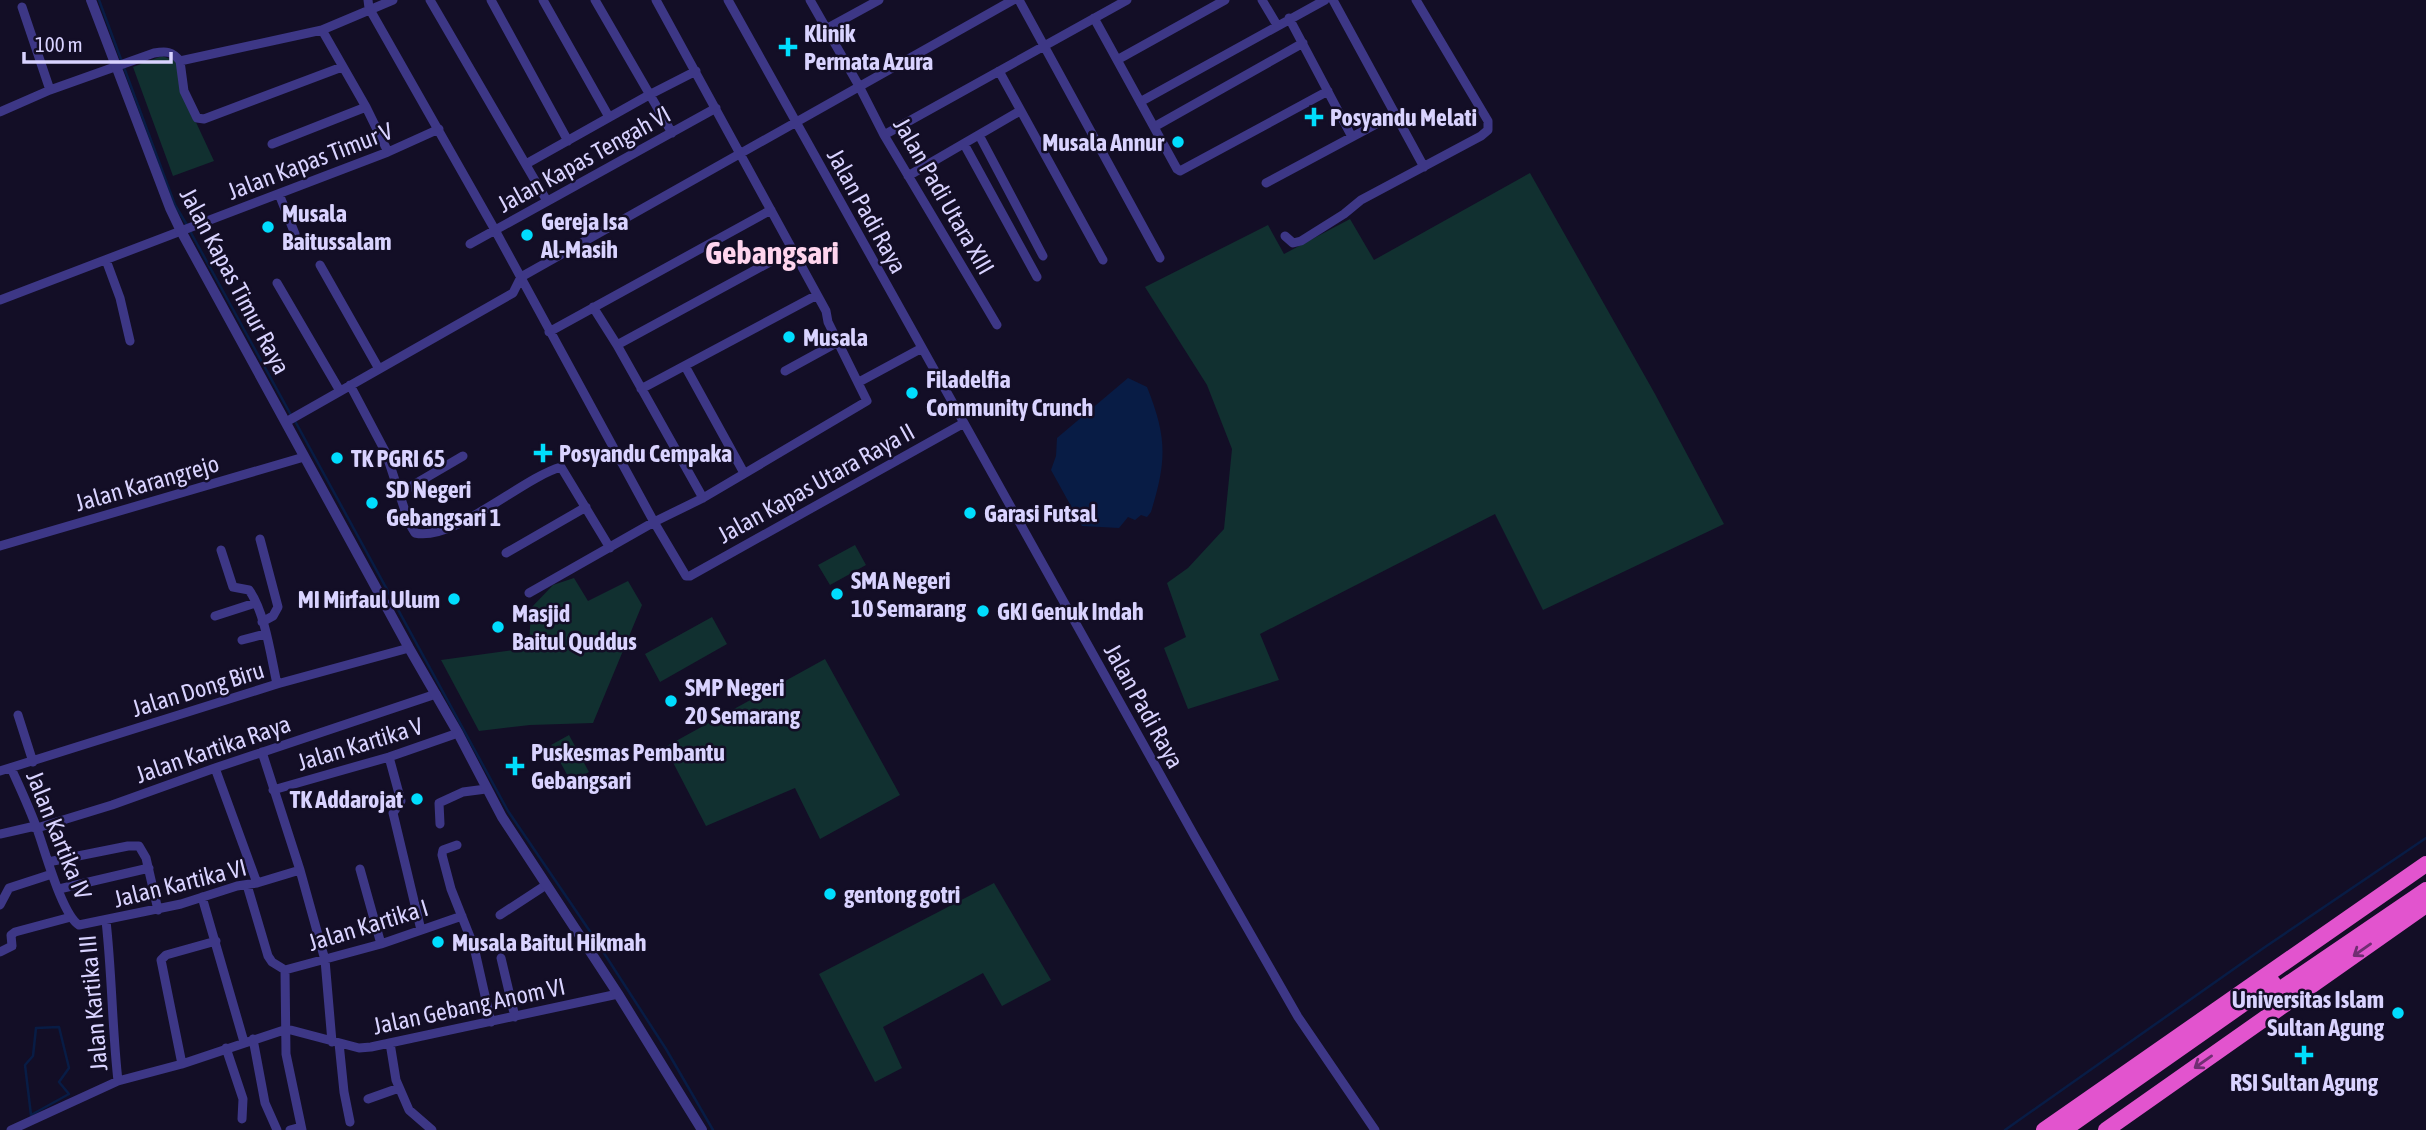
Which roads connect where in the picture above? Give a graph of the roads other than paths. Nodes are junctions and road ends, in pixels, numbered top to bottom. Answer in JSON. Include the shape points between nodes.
{"nodes":[{"id":1,"x":91,"y":0,"type":"edge"},
{"id":2,"x":393,"y":0,"type":"edge"},
{"id":3,"x":430,"y":0,"type":"edge"},
{"id":4,"x":543,"y":0,"type":"edge"},
{"id":5,"x":596,"y":0,"type":"edge"},
{"id":6,"x":656,"y":0,"type":"edge"},
{"id":7,"x":728,"y":0,"type":"edge"},
{"id":8,"x":810,"y":0,"type":"edge"},
{"id":9,"x":879,"y":0,"type":"edge"},
{"id":10,"x":1013,"y":0,"type":"edge"},
{"id":11,"x":1020,"y":0,"type":"edge"},
{"id":12,"x":1127,"y":0,"type":"edge"},
{"id":13,"x":1225,"y":0,"type":"edge"},
{"id":14,"x":1262,"y":0,"type":"edge"},
{"id":15,"x":1325,"y":0,"type":"edge"},
{"id":16,"x":1333,"y":0,"type":"edge"},
{"id":17,"x":1416,"y":0,"type":"edge"},
{"id":18,"x":493,"y":1,"type":"edge"},
{"id":19,"x":369,"y":4,"type":"edge"},
{"id":20,"x":22,"y":7,"type":"dead end"},
{"id":21,"x":1094,"y":18,"type":"junction"},
{"id":22,"x":1289,"y":18,"type":"junction"},
{"id":23,"x":1277,"y":25,"type":"junction"},
{"id":24,"x":826,"y":29,"type":"junction"},
{"id":25,"x":322,"y":30,"type":"junction"},
{"id":26,"x":1303,"y":43,"type":"junction"},
{"id":27,"x":1045,"y":46,"type":"junction"},
{"id":28,"x":1117,"y":60,"type":"junction"},
{"id":29,"x":180,"y":61,"type":"junction"},
{"id":30,"x":342,"y":66,"type":"junction"},
{"id":31,"x":118,"y":67,"type":"junction"},
{"id":32,"x":696,"y":71,"type":"junction"},
{"id":33,"x":999,"y":71,"type":"junction"},
{"id":34,"x":859,"y":86,"type":"junction"},
{"id":35,"x":50,"y":90,"type":"junction"},
{"id":36,"x":1328,"y":91,"type":"junction"},
{"id":37,"x":649,"y":95,"type":"junction"},
{"id":38,"x":1140,"y":102,"type":"junction"},
{"id":39,"x":366,"y":107,"type":"junction"},
{"id":40,"x":716,"y":108,"type":"junction"},
{"id":41,"x":1020,"y":111,"type":"junction"},
{"id":42,"x":0,"y":112,"type":"edge"},
{"id":43,"x":1395,"y":114,"type":"junction"},
{"id":44,"x":609,"y":117,"type":"junction"},
{"id":45,"x":795,"y":122,"type":"junction"},
{"id":46,"x":1154,"y":127,"type":"junction"},
{"id":47,"x":439,"y":129,"type":"junction"},
{"id":48,"x":672,"y":133,"type":"junction"},
{"id":49,"x":884,"y":135,"type":"junction"},
{"id":50,"x":979,"y":135,"type":"junction"},
{"id":51,"x":1352,"y":137,"type":"junction"},
{"id":52,"x":568,"y":141,"type":"junction"},
{"id":53,"x":272,"y":144,"type":"dead end"},
{"id":54,"x":964,"y":144,"type":"junction"},
{"id":55,"x":388,"y":152,"type":"junction"},
{"id":56,"x":741,"y":153,"type":"junction"},
{"id":57,"x":526,"y":164,"type":"junction"},
{"id":58,"x":1424,"y":167,"type":"junction"},
{"id":59,"x":908,"y":176,"type":"junction"},
{"id":60,"x":1266,"y":183,"type":"dead end"},
{"id":61,"x":279,"y":194,"type":"junction"},
{"id":62,"x":1011,"y":197,"type":"junction"},
{"id":63,"x":547,"y":201,"type":"junction"},
{"id":64,"x":997,"y":204,"type":"junction"},
{"id":65,"x":771,"y":210,"type":"junction"},
{"id":66,"x":495,"y":230,"type":"junction"},
{"id":67,"x":182,"y":231,"type":"junction"},
{"id":68,"x":295,"y":234,"type":"dead end"},
{"id":69,"x":1285,"y":236,"type":"dead end"},
{"id":70,"x":470,"y":244,"type":"dead end"},
{"id":71,"x":793,"y":250,"type":"junction"},
{"id":72,"x":1043,"y":256,"type":"dead end"},
{"id":73,"x":1160,"y":258,"type":"dead end"},
{"id":74,"x":106,"y":260,"type":"junction"},
{"id":75,"x":1102,"y":260,"type":"dead end"},
{"id":76,"x":320,"y":265,"type":"dead end"},
{"id":77,"x":521,"y":277,"type":"junction"},
{"id":78,"x":1037,"y":277,"type":"dead end"},
{"id":79,"x":276,"y":283,"type":"dead end"},
{"id":80,"x":817,"y":295,"type":"junction"},
{"id":81,"x":0,"y":300,"type":"edge"},
{"id":82,"x":593,"y":307,"type":"junction"},
{"id":83,"x":997,"y":325,"type":"dead end"},
{"id":84,"x":549,"y":332,"type":"junction"},
{"id":85,"x":130,"y":341,"type":"dead end"},
{"id":86,"x":838,"y":342,"type":"junction"},
{"id":87,"x":617,"y":345,"type":"junction"},
{"id":88,"x":922,"y":348,"type":"junction"},
{"id":89,"x":685,"y":366,"type":"junction"},
{"id":90,"x":379,"y":369,"type":"junction"},
{"id":91,"x":785,"y":371,"type":"dead end"},
{"id":92,"x":859,"y":382,"type":"junction"},
{"id":93,"x":350,"y":385,"type":"junction"},
{"id":94,"x":641,"y":389,"type":"junction"},
{"id":95,"x":340,"y":391,"type":"junction"},
{"id":96,"x":291,"y":419,"type":"junction"},
{"id":97,"x":964,"y":423,"type":"junction"},
{"id":98,"x":463,"y":456,"type":"dead end"},
{"id":99,"x":304,"y":457,"type":"junction"},
{"id":100,"x":744,"y":473,"type":"junction"},
{"id":101,"x":398,"y":494,"type":"junction"},
{"id":102,"x":703,"y":498,"type":"junction"},
{"id":103,"x":586,"y":507,"type":"junction"},
{"id":104,"x":654,"y":522,"type":"junction"},
{"id":105,"x":260,"y":539,"type":"dead end"},
{"id":106,"x":0,"y":546,"type":"edge"},
{"id":107,"x":610,"y":548,"type":"junction"},
{"id":108,"x":220,"y":550,"type":"dead end"},
{"id":109,"x":506,"y":553,"type":"dead end"},
{"id":110,"x":529,"y":593,"type":"dead end"},
{"id":111,"x":255,"y":603,"type":"junction"},
{"id":112,"x":215,"y":616,"type":"dead end"},
{"id":113,"x":262,"y":622,"type":"junction"},
{"id":114,"x":265,"y":634,"type":"junction"},
{"id":115,"x":243,"y":640,"type":"dead end"},
{"id":116,"x":409,"y":648,"type":"junction"},
{"id":117,"x":277,"y":684,"type":"junction"},
{"id":118,"x":436,"y":694,"type":"junction"},
{"id":119,"x":18,"y":715,"type":"dead end"},
{"id":120,"x":458,"y":733,"type":"junction"},
{"id":121,"x":262,"y":752,"type":"junction"},
{"id":122,"x":389,"y":757,"type":"junction"},
{"id":123,"x":33,"y":762,"type":"junction"},
{"id":124,"x":11,"y":768,"type":"junction"},
{"id":125,"x":215,"y":768,"type":"junction"},
{"id":126,"x":0,"y":771,"type":"edge"},
{"id":127,"x":486,"y":789,"type":"junction"},
{"id":128,"x":273,"y":790,"type":"junction"},
{"id":129,"x":440,"y":824,"type":"dead end"},
{"id":130,"x":37,"y":828,"type":"junction"},
{"id":131,"x":0,"y":834,"type":"edge"},
{"id":132,"x":457,"y":845,"type":"dead end"},
{"id":133,"x":48,"y":862,"type":"junction"},
{"id":134,"x":2426,"y":864,"type":"edge"},
{"id":135,"x":149,"y":868,"type":"junction"},
{"id":136,"x":360,"y":869,"type":"dead end"},
{"id":137,"x":300,"y":870,"type":"junction"},
{"id":138,"x":52,"y":874,"type":"junction"},
{"id":139,"x":2426,"y":876,"type":"edge"},
{"id":140,"x":252,"y":884,"type":"junction"},
{"id":141,"x":545,"y":884,"type":"junction"},
{"id":142,"x":59,"y":890,"type":"junction"},
{"id":143,"x":2426,"y":890,"type":"edge"},
{"id":144,"x":202,"y":897,"type":"junction"},
{"id":145,"x":0,"y":905,"type":"edge"},
{"id":146,"x":2426,"y":905,"type":"edge"},
{"id":147,"x":158,"y":910,"type":"junction"},
{"id":148,"x":500,"y":915,"type":"dead end"},
{"id":149,"x":462,"y":916,"type":"junction"},
{"id":150,"x":71,"y":917,"type":"junction"},
{"id":151,"x":106,"y":921,"type":"junction"},
{"id":152,"x":421,"y":930,"type":"junction"},
{"id":153,"x":214,"y":942,"type":"junction"},
{"id":154,"x":381,"y":944,"type":"junction"},
{"id":155,"x":0,"y":952,"type":"edge"},
{"id":156,"x":501,"y":958,"type":"dead end"},
{"id":157,"x":325,"y":960,"type":"junction"},
{"id":158,"x":285,"y":970,"type":"junction"},
{"id":159,"x":2279,"y":992,"type":"junction"},
{"id":160,"x":618,"y":994,"type":"junction"},
{"id":161,"x":515,"y":1017,"type":"junction"},
{"id":162,"x":491,"y":1022,"type":"junction"},
{"id":163,"x":287,"y":1028,"type":"junction"},
{"id":164,"x":248,"y":1041,"type":"junction"},
{"id":165,"x":336,"y":1042,"type":"junction"},
{"id":166,"x":390,"y":1043,"type":"junction"},
{"id":167,"x":226,"y":1048,"type":"junction"},
{"id":168,"x":182,"y":1064,"type":"junction"},
{"id":169,"x":118,"y":1081,"type":"junction"},
{"id":170,"x":399,"y":1088,"type":"junction"},
{"id":171,"x":368,"y":1099,"type":"dead end"},
{"id":172,"x":242,"y":1119,"type":"dead end"},
{"id":173,"x":350,"y":1122,"type":"dead end"},
{"id":174,"x":302,"y":1128,"type":"edge"},
{"id":175,"x":11,"y":1130,"type":"edge"},
{"id":176,"x":277,"y":1130,"type":"edge"},
{"id":177,"x":290,"y":1130,"type":"edge"},
{"id":178,"x":432,"y":1130,"type":"edge"},
{"id":179,"x":702,"y":1130,"type":"edge"},
{"id":180,"x":1375,"y":1130,"type":"edge"},
{"id":181,"x":2044,"y":1130,"type":"edge"},
{"id":182,"x":2063,"y":1130,"type":"edge"},
{"id":183,"x":2080,"y":1130,"type":"edge"},
{"id":184,"x":2106,"y":1130,"type":"edge"}],
"edges":[{"from":1,"to":31,"type":"street","name":"Jalan Kapas Timur Raya"},
{"from":2,"to":19,"type":"street"},
{"from":3,"to":57,"type":"street"},
{"from":4,"to":44,"type":"street"},
{"from":5,"to":37,"type":"street"},
{"from":6,"to":32,"type":"street"},
{"from":7,"to":45,"type":"street","name":"Jalan Padi Raya"},
{"from":8,"to":24,"type":"street","name":"Jalan Padi Utara XIII"},
{"from":9,"to":24,"type":"street"},
{"from":10,"to":34,"type":"street"},
{"from":11,"to":27,"type":"street"},
{"from":12,"to":21,"type":"street"},
{"from":13,"to":28,"type":"street"},
{"from":14,"to":23,"type":"street"},
{"from":15,"to":22,"type":"street"},
{"from":16,"to":43,"type":"street"},
{"from":17,"to":58,"type":"street","via":[[1488,121],[1488,130],[1481,136]]},
{"from":18,"to":52,"type":"street"},
{"from":19,"to":25,"type":"street"},
{"from":19,"to":47,"type":"street"},
{"from":20,"to":35,"type":"street"},
{"from":21,"to":27,"type":"street"},
{"from":21,"to":28,"type":"street"},
{"from":22,"to":23,"type":"street"},
{"from":22,"to":26,"type":"street"},
{"from":23,"to":38,"type":"street"},
{"from":24,"to":34,"type":"street","name":"Jalan Padi Utara XIII"},
{"from":25,"to":29,"type":"street"},
{"from":25,"to":30,"type":"street"},
{"from":26,"to":36,"type":"street"},
{"from":26,"to":46,"type":"street"},
{"from":27,"to":33,"type":"street"},
{"from":27,"to":73,"type":"street"},
{"from":28,"to":38,"type":"street"},
{"from":29,"to":30,"type":"street","via":[[184,91],[197,118],[204,119]]},
{"from":29,"to":31,"type":"street","via":[[167,51]]},
{"from":30,"to":39,"type":"street"},
{"from":31,"to":35,"type":"street"},
{"from":31,"to":67,"type":"street","name":"Jalan Kapas Timur Raya"},
{"from":32,"to":37,"type":"street"},
{"from":32,"to":40,"type":"street"},
{"from":33,"to":41,"type":"street"},
{"from":33,"to":49,"type":"street"},
{"from":34,"to":45,"type":"street"},
{"from":34,"to":49,"type":"street","name":"Jalan Padi Utara XIII"},
{"from":35,"to":42,"type":"street"},
{"from":36,"to":46,"type":"street","via":[[1185,170],[1177,169]]},
{"from":36,"to":51,"type":"street"},
{"from":37,"to":44,"type":"street"},
{"from":37,"to":48,"type":"street"},
{"from":38,"to":46,"type":"street"},
{"from":39,"to":53,"type":"street"},
{"from":39,"to":55,"type":"street"},
{"from":40,"to":48,"type":"street","name":"Jalan Kapas Tengah VI"},
{"from":40,"to":56,"type":"street"},
{"from":41,"to":50,"type":"street"},
{"from":41,"to":75,"type":"street"},
{"from":43,"to":51,"type":"street"},
{"from":43,"to":58,"type":"street"},
{"from":44,"to":52,"type":"street"},
{"from":45,"to":56,"type":"street"},
{"from":45,"to":88,"type":"street","name":"Jalan Padi Raya"},
{"from":47,"to":55,"type":"street","name":"Jalan Kapas Timur V"},
{"from":47,"to":66,"type":"street"},
{"from":48,"to":63,"type":"street","name":"Jalan Kapas Tengah VI"},
{"from":49,"to":59,"type":"street","name":"Jalan Padi Utara XIII"},
{"from":50,"to":54,"type":"street"},
{"from":50,"to":62,"type":"street"},
{"from":51,"to":60,"type":"street"},
{"from":52,"to":57,"type":"street"},
{"from":54,"to":59,"type":"street"},
{"from":54,"to":64,"type":"street"},
{"from":55,"to":61,"type":"street","name":"Jalan Kapas Timur V"},
{"from":56,"to":65,"type":"street"},
{"from":56,"to":77,"type":"street"},
{"from":57,"to":63,"type":"street"},
{"from":58,"to":69,"type":"street","via":[[1361,200],[1301,241],[1293,243]]},
{"from":59,"to":83,"type":"street","name":"Jalan Padi Utara XIII"},
{"from":61,"to":67,"type":"street","name":"Jalan Kapas Timur V"},
{"from":61,"to":68,"type":"street"},
{"from":62,"to":64,"type":"street"},
{"from":62,"to":72,"type":"street"},
{"from":63,"to":66,"type":"street","name":"Jalan Kapas Tengah VI"},
{"from":64,"to":78,"type":"street"},
{"from":65,"to":71,"type":"street"},
{"from":65,"to":82,"type":"street"},
{"from":66,"to":70,"type":"street","name":"Jalan Kapas Tengah VI"},
{"from":66,"to":77,"type":"street"},
{"from":67,"to":74,"type":"street","name":"Jalan Kapas Timur V"},
{"from":67,"to":96,"type":"street","name":"Jalan Kapas Timur Raya"},
{"from":71,"to":80,"type":"street"},
{"from":71,"to":87,"type":"street"},
{"from":74,"to":81,"type":"street","name":"Jalan Kapas Timur V"},
{"from":74,"to":85,"type":"street"},
{"from":76,"to":90,"type":"street"},
{"from":77,"to":84,"type":"street"},
{"from":77,"to":90,"type":"street","via":[[513,293]]},
{"from":79,"to":95,"type":"street"},
{"from":80,"to":86,"type":"street"},
{"from":80,"to":89,"type":"street"},
{"from":82,"to":84,"type":"street"},
{"from":82,"to":87,"type":"street"},
{"from":84,"to":104,"type":"street"},
{"from":86,"to":91,"type":"street"},
{"from":86,"to":92,"type":"street"},
{"from":87,"to":94,"type":"street"},
{"from":88,"to":92,"type":"street"},
{"from":88,"to":97,"type":"street","name":"Jalan Padi Raya"},
{"from":89,"to":94,"type":"street"},
{"from":89,"to":100,"type":"street"},
{"from":90,"to":93,"type":"street"},
{"from":92,"to":100,"type":"street","via":[[868,398],[865,403]]},
{"from":93,"to":95,"type":"street"},
{"from":93,"to":101,"type":"street","via":[[386,453]]},
{"from":94,"to":102,"type":"street"},
{"from":95,"to":96,"type":"street"},
{"from":96,"to":99,"type":"street","name":"Jalan Kapas Timur Raya"},
{"from":97,"to":104,"type":"street","name":"Jalan Kapas Utara Raya II","via":[[688,577]]},
{"from":97,"to":180,"type":"street","name":"Jalan Padi Raya","via":[[1298,1017]]},
{"from":98,"to":101,"type":"street"},
{"from":99,"to":106,"type":"street","name":"Jalan Karangrejo"},
{"from":99,"to":116,"type":"street","name":"Jalan Kapas Timur Raya"},
{"from":100,"to":102,"type":"street"},
{"from":101,"to":103,"type":"street","via":[[412,530],[418,534],[458,523],[558,468],[564,469]]},
{"from":102,"to":104,"type":"street"},
{"from":103,"to":107,"type":"street"},
{"from":103,"to":109,"type":"street"},
{"from":104,"to":107,"type":"street"},
{"from":105,"to":113,"type":"street","via":[[278,607]]},
{"from":107,"to":110,"type":"street"},
{"from":108,"to":111,"type":"street","via":[[231,584],[249,590]]},
{"from":111,"to":112,"type":"street"},
{"from":111,"to":113,"type":"street"},
{"from":113,"to":114,"type":"street"},
{"from":114,"to":115,"type":"street"},
{"from":114,"to":117,"type":"street"},
{"from":116,"to":117,"type":"street","name":"Jalan Dong Biru"},
{"from":116,"to":118,"type":"street","name":"Jalan Kapas Timur Raya"},
{"from":117,"to":123,"type":"street","name":"Jalan Dong Biru"},
{"from":118,"to":120,"type":"street","name":"Jalan Kapas Timur Raya"},
{"from":118,"to":121,"type":"street","name":"Jalan Kartika Raya"},
{"from":119,"to":123,"type":"street"},
{"from":120,"to":122,"type":"street","name":"Jalan Kartika V"},
{"from":120,"to":127,"type":"street","name":"Jalan Kapas Timur Raya"},
{"from":121,"to":125,"type":"street","name":"Jalan Kartika Raya"},
{"from":121,"to":128,"type":"street"},
{"from":122,"to":128,"type":"street","name":"Jalan Kartika V"},
{"from":122,"to":152,"type":"street","via":[[401,801],[393,813]]},
{"from":123,"to":124,"type":"street","name":"Jalan Dong Biru"},
{"from":124,"to":126,"type":"street","name":"Jalan Dong Biru"},
{"from":124,"to":130,"type":"street","name":"Jalan Kartika IV"},
{"from":125,"to":130,"type":"street","name":"Jalan Kartika Raya"},
{"from":125,"to":140,"type":"street"},
{"from":127,"to":129,"type":"street","via":[[443,801],[438,806]]},
{"from":127,"to":141,"type":"street","name":"Jalan Kapas Timur Raya"},
{"from":128,"to":137,"type":"street"},
{"from":130,"to":131,"type":"street","name":"Jalan Kartika Raya"},
{"from":130,"to":133,"type":"street","name":"Jalan Kartika IV"},
{"from":132,"to":149,"type":"street","via":[[442,851]]},
{"from":133,"to":135,"type":"street","via":[[134,845],[142,849]]},
{"from":133,"to":138,"type":"street","name":"Jalan Kartika IV"},
{"from":134,"to":181,"type":"highway"},
{"from":135,"to":142,"type":"street"},
{"from":135,"to":147,"type":"street"},
{"from":136,"to":154,"type":"street"},
{"from":137,"to":140,"type":"street","name":"Jalan Kartika VI"},
{"from":137,"to":157,"type":"street"},
{"from":138,"to":142,"type":"street","name":"Jalan Kartika IV"},
{"from":138,"to":145,"type":"street","via":[[9,888]]},
{"from":139,"to":159,"type":"highway"},
{"from":140,"to":144,"type":"street","name":"Jalan Kartika VI"},
{"from":140,"to":158,"type":"street","via":[[268,956]]},
{"from":141,"to":148,"type":"street"},
{"from":141,"to":160,"type":"street","name":"Jalan Kapas Timur Raya"},
{"from":142,"to":150,"type":"street","name":"Jalan Kartika IV"},
{"from":143,"to":159,"type":"highway"},
{"from":144,"to":147,"type":"street","name":"Jalan Kartika VI"},
{"from":144,"to":153,"type":"street"},
{"from":146,"to":159,"type":"highway","one_way":true},
{"from":147,"to":151,"type":"street","name":"Jalan Kartika VI"},
{"from":149,"to":152,"type":"street","name":"Jalan Kartika I"},
{"from":149,"to":162,"type":"street"},
{"from":150,"to":151,"type":"street","name":"Jalan Kartika VI","via":[[82,926]]},
{"from":150,"to":155,"type":"street","via":[[15,932],[12,946]]},
{"from":151,"to":169,"type":"street","name":"Jalan Kartika III"},
{"from":152,"to":154,"type":"street","name":"Jalan Kartika I"},
{"from":153,"to":164,"type":"street"},
{"from":153,"to":168,"type":"street","via":[[161,960]]},
{"from":154,"to":157,"type":"street","name":"Jalan Kartika I"},
{"from":156,"to":161,"type":"street"},
{"from":157,"to":158,"type":"street","name":"Jalan Kartika I"},
{"from":157,"to":165,"type":"street"},
{"from":158,"to":163,"type":"street"},
{"from":159,"to":182,"type":"highway"},
{"from":159,"to":183,"type":"highway"},
{"from":159,"to":184,"type":"highway","one_way":true},
{"from":160,"to":161,"type":"street","name":"Jalan Gebang Anom VI"},
{"from":160,"to":179,"type":"street","name":"Jalan Kapas Timur Raya"},
{"from":161,"to":162,"type":"street","name":"Jalan Gebang Anom VI"},
{"from":162,"to":166,"type":"street","name":"Jalan Gebang Anom VI"},
{"from":163,"to":164,"type":"street"},
{"from":163,"to":165,"type":"street","name":"Jalan Gebang Anom VI"},
{"from":163,"to":174,"type":"street","via":[[286,1054]]},
{"from":164,"to":167,"type":"street"},
{"from":164,"to":176,"type":"street","via":[[264,1103]]},
{"from":165,"to":166,"type":"street","name":"Jalan Gebang Anom VI","via":[[359,1048]]},
{"from":165,"to":173,"type":"street"},
{"from":166,"to":170,"type":"street"},
{"from":167,"to":168,"type":"street"},
{"from":167,"to":172,"type":"street","via":[[243,1099]]},
{"from":168,"to":169,"type":"street"},
{"from":169,"to":175,"type":"street"},
{"from":170,"to":171,"type":"street"},
{"from":170,"to":178,"type":"street","via":[[409,1110]]},
{"from":174,"to":177,"type":"street"}]}
